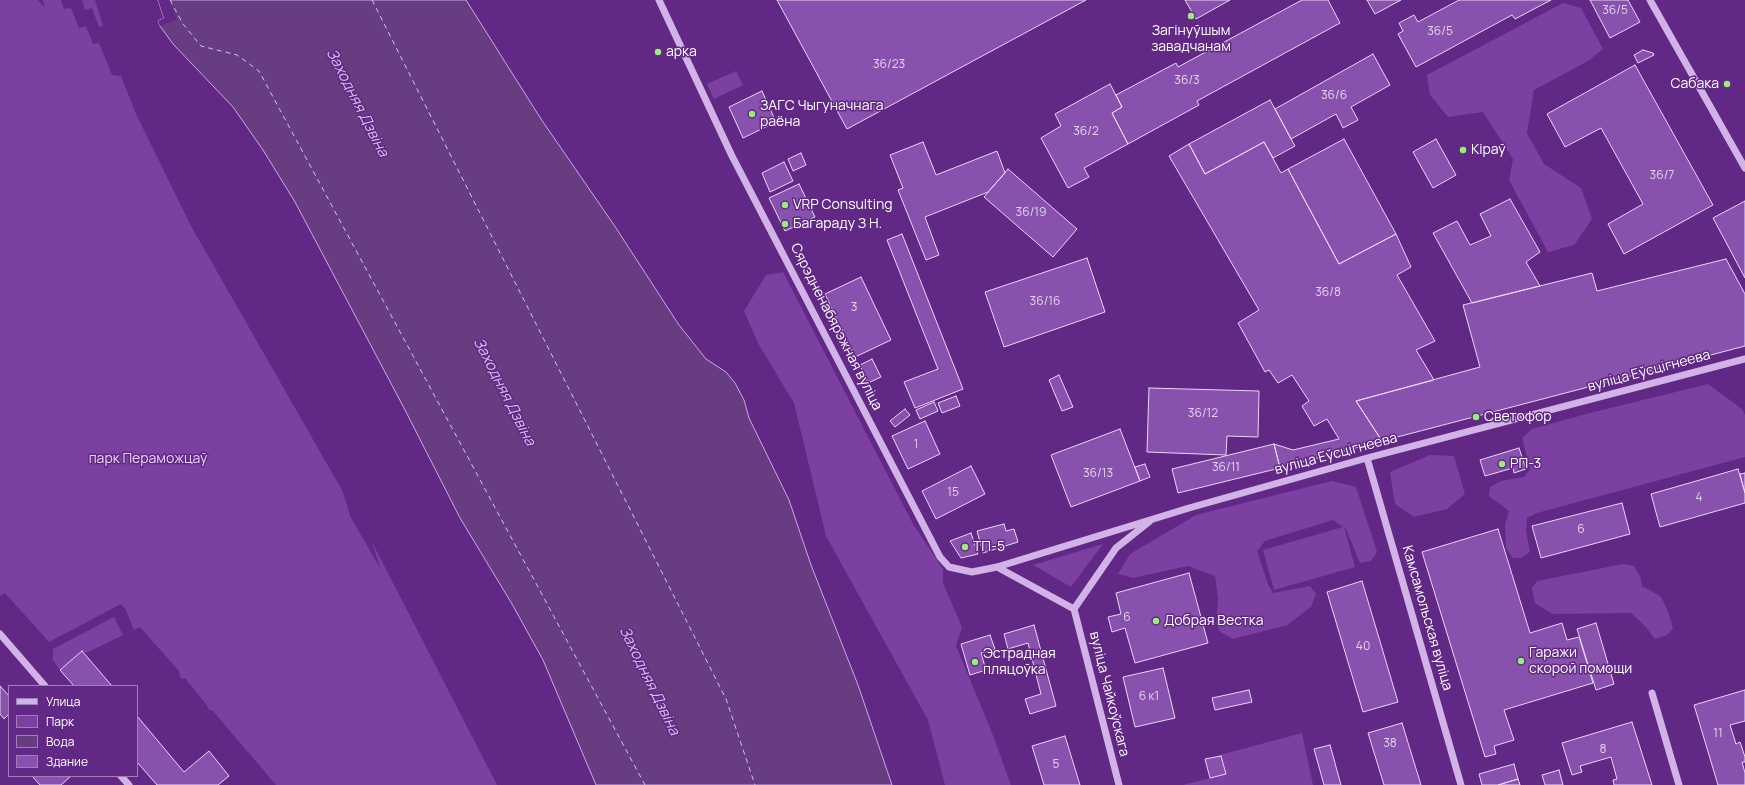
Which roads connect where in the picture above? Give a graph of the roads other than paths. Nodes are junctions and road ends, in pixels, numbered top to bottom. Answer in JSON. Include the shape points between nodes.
{"nodes":[{"id":1,"x":659,"y":0,"type":"edge"},
{"id":2,"x":1650,"y":0,"type":"edge"},
{"id":3,"x":1745,"y":168,"type":"edge"},
{"id":4,"x":1745,"y":359,"type":"edge"},
{"id":5,"x":1367,"y":458,"type":"junction"},
{"id":6,"x":1154,"y":518,"type":"junction"},
{"id":7,"x":940,"y":557,"type":"joint"},
{"id":8,"x":997,"y":567,"type":"junction"},
{"id":9,"x":1074,"y":609,"type":"junction"},
{"id":10,"x":0,"y":634,"type":"edge"},
{"id":11,"x":44,"y":685,"type":"edge"},
{"id":12,"x":1652,"y":692,"type":"dead end"},
{"id":13,"x":122,"y":777,"type":"edge"},
{"id":14,"x":129,"y":785,"type":"edge"},
{"id":15,"x":1119,"y":785,"type":"edge"},
{"id":16,"x":1461,"y":785,"type":"edge"},
{"id":17,"x":1679,"y":785,"type":"edge"}],
"edges":[{"from":1,"to":7,"type":"street","name":"Сярэдненабярэжная вуліца","via":[[729,149]]},
{"from":2,"to":3,"type":"street"},
{"from":4,"to":5,"type":"street","name":"вуліца Еўсцігнеева"},
{"from":5,"to":6,"type":"street","name":"вуліца Еўсцігнеева"},
{"from":5,"to":16,"type":"street","name":"Камсамольская вуліца"},
{"from":6,"to":8,"type":"street","name":"вуліца Еўсцігнеева"},
{"from":6,"to":9,"type":"street","via":[[1116,548]]},
{"from":7,"to":8,"type":"street","name":"вуліца Еўсцігнеева","via":[[949,567],[972,572]]},
{"from":8,"to":9,"type":"street"},
{"from":9,"to":15,"type":"street","name":"вуліца Чайкоўскага"},
{"from":10,"to":11,"type":"street"},
{"from":12,"to":17,"type":"street"},
{"from":13,"to":14,"type":"street"}]}
